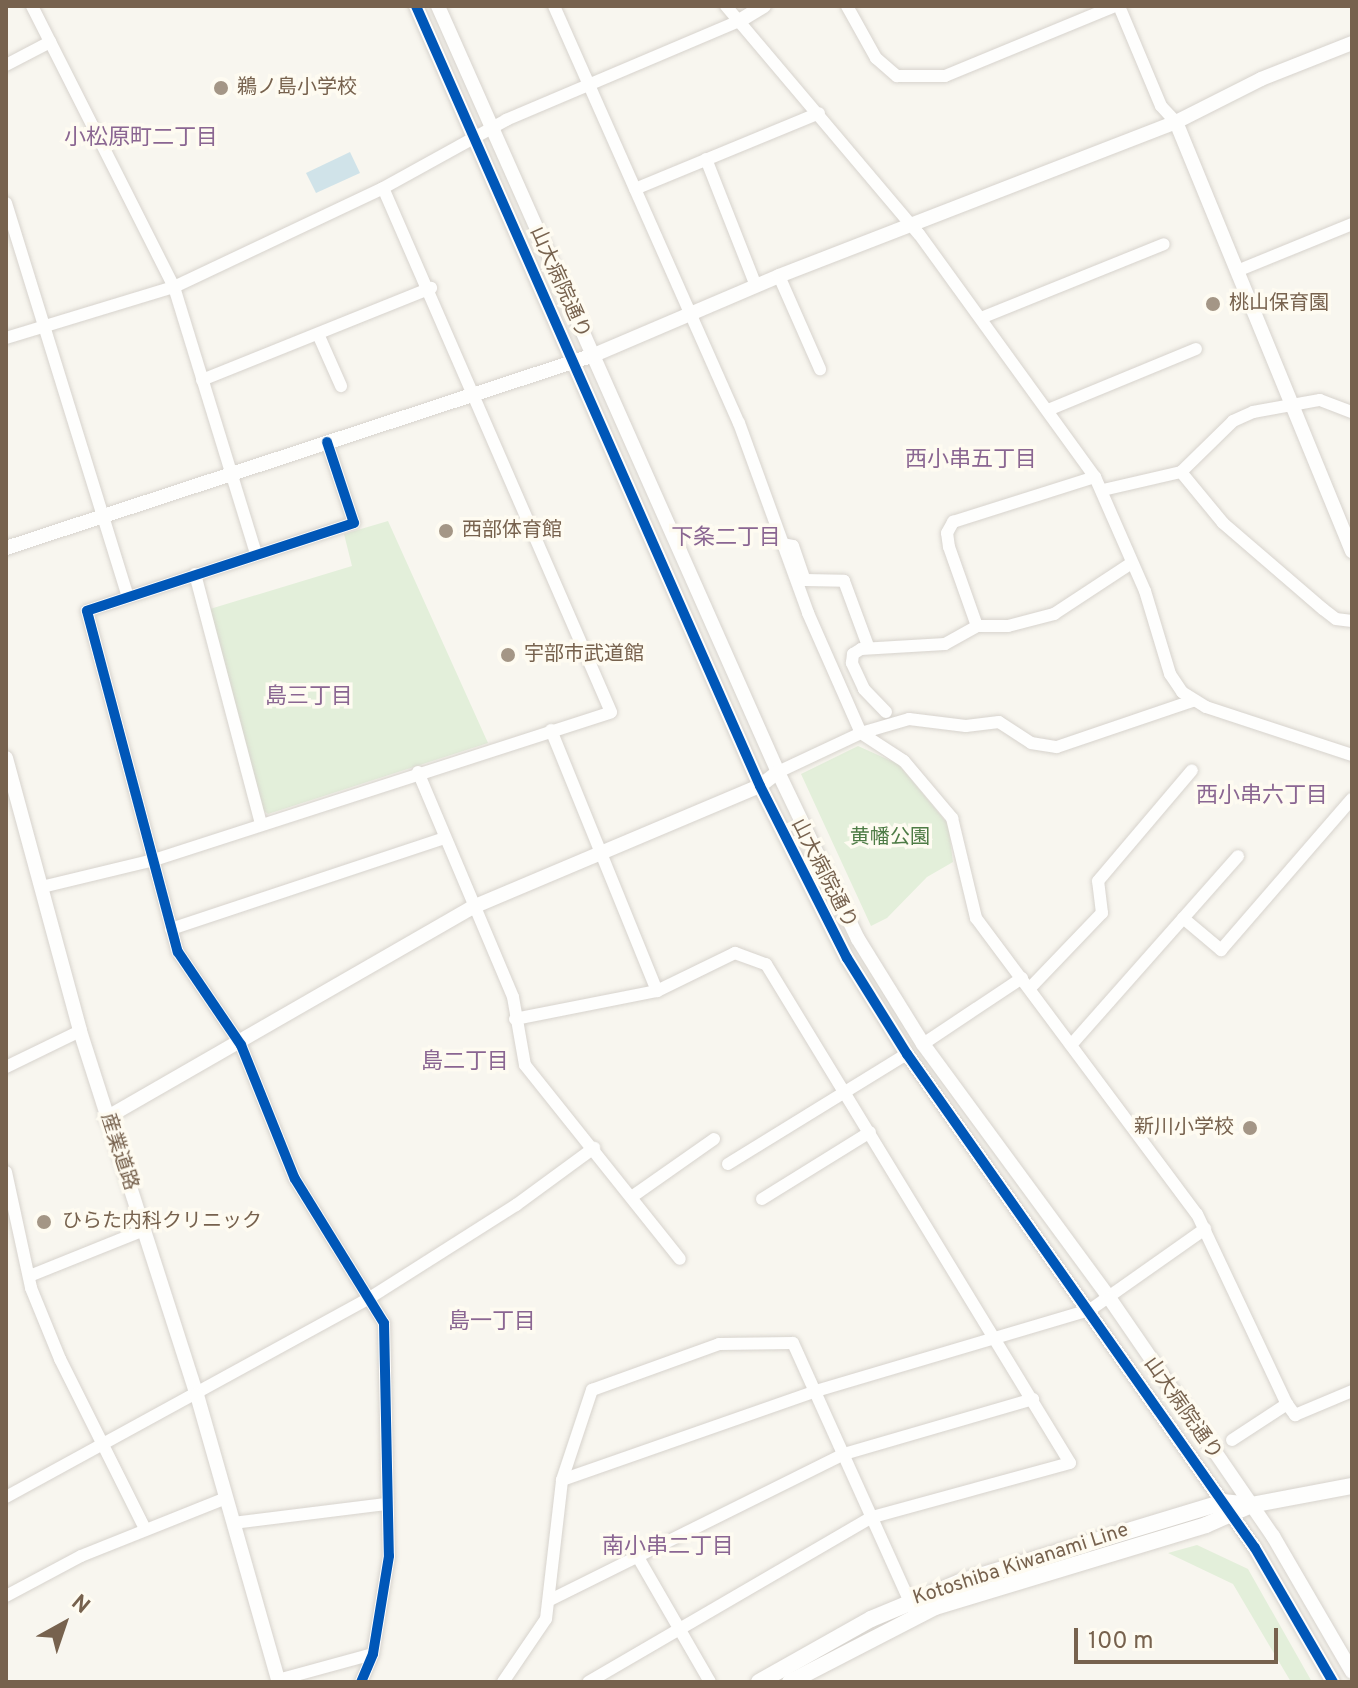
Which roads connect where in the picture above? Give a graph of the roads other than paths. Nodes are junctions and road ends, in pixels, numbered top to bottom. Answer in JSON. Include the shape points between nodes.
{"nodes":[{"id":1,"x":32,"y":6,"type":"edge"},
{"id":2,"x":416,"y":6,"type":"edge"},
{"id":3,"x":438,"y":6,"type":"edge"},
{"id":4,"x":554,"y":6,"type":"edge"},
{"id":5,"x":726,"y":6,"type":"edge"},
{"id":6,"x":764,"y":6,"type":"edge"},
{"id":7,"x":847,"y":6,"type":"edge"},
{"id":8,"x":1117,"y":6,"type":"edge"},
{"id":9,"x":739,"y":21,"type":"junction"},
{"id":10,"x":50,"y":42,"type":"junction"},
{"id":11,"x":1352,"y":43,"type":"edge"},
{"id":12,"x":6,"y":65,"type":"edge"},
{"id":13,"x":586,"y":84,"type":"junction"},
{"id":14,"x":819,"y":113,"type":"junction"},
{"id":15,"x":1176,"y":122,"type":"junction"},
{"id":16,"x":491,"y":128,"type":"junction"},
{"id":17,"x":475,"y":138,"type":"junction"},
{"id":18,"x":706,"y":159,"type":"junction"},
{"id":19,"x":383,"y":188,"type":"junction"},
{"id":20,"x":635,"y":189,"type":"junction"},
{"id":21,"x":6,"y":203,"type":"edge"},
{"id":22,"x":1352,"y":224,"type":"edge"},
{"id":23,"x":910,"y":225,"type":"junction"},
{"id":24,"x":1164,"y":244,"type":"dead end"},
{"id":25,"x":1237,"y":271,"type":"junction"},
{"id":26,"x":779,"y":276,"type":"junction"},
{"id":27,"x":756,"y":286,"type":"junction"},
{"id":28,"x":174,"y":287,"type":"junction"},
{"id":29,"x":431,"y":288,"type":"junction"},
{"id":30,"x":690,"y":313,"type":"junction"},
{"id":31,"x":981,"y":318,"type":"junction"},
{"id":32,"x":46,"y":325,"type":"junction"},
{"id":33,"x":318,"y":334,"type":"junction"},
{"id":34,"x":6,"y":338,"type":"edge"},
{"id":35,"x":1196,"y":349,"type":"dead end"},
{"id":36,"x":594,"y":355,"type":"junction"},
{"id":37,"x":574,"y":362,"type":"junction"},
{"id":38,"x":820,"y":369,"type":"dead end"},
{"id":39,"x":202,"y":380,"type":"junction"},
{"id":40,"x":341,"y":386,"type":"dead end"},
{"id":41,"x":476,"y":397,"type":"junction"},
{"id":42,"x":1291,"y":404,"type":"junction"},
{"id":43,"x":1048,"y":410,"type":"junction"},
{"id":44,"x":1352,"y":412,"type":"edge"},
{"id":45,"x":327,"y":442,"type":"junction"},
{"id":46,"x":1181,"y":472,"type":"junction"},
{"id":47,"x":230,"y":475,"type":"junction"},
{"id":48,"x":1095,"y":477,"type":"junction"},
{"id":49,"x":1103,"y":490,"type":"junction"},
{"id":50,"x":107,"y":517,"type":"junction"},
{"id":51,"x":782,"y":544,"type":"junction"},
{"id":52,"x":6,"y":548,"type":"edge"},
{"id":53,"x":1352,"y":551,"type":"edge"},
{"id":54,"x":256,"y":554,"type":"junction"},
{"id":55,"x":1130,"y":564,"type":"junction"},
{"id":56,"x":195,"y":574,"type":"junction"},
{"id":57,"x":128,"y":597,"type":"junction"},
{"id":58,"x":1352,"y":621,"type":"edge"},
{"id":59,"x":977,"y":626,"type":"junction"},
{"id":60,"x":868,"y":646,"type":"junction"},
{"id":61,"x":1192,"y":701,"type":"junction"},
{"id":62,"x":886,"y":712,"type":"dead end"},
{"id":63,"x":551,"y":730,"type":"junction"},
{"id":64,"x":861,"y":733,"type":"junction"},
{"id":65,"x":1352,"y":755,"type":"edge"},
{"id":66,"x":6,"y":758,"type":"edge"},
{"id":67,"x":1192,"y":770,"type":"dead end"},
{"id":68,"x":418,"y":772,"type":"junction"},
{"id":69,"x":778,"y":772,"type":"junction"},
{"id":70,"x":760,"y":786,"type":"junction"},
{"id":71,"x":1352,"y":799,"type":"edge"},
{"id":72,"x":261,"y":823,"type":"junction"},
{"id":73,"x":444,"y":838,"type":"junction"},
{"id":74,"x":601,"y":853,"type":"junction"},
{"id":75,"x":1238,"y":856,"type":"dead end"},
{"id":76,"x":154,"y":860,"type":"junction"},
{"id":77,"x":42,"y":887,"type":"junction"},
{"id":78,"x":473,"y":907,"type":"junction"},
{"id":79,"x":1183,"y":918,"type":"junction"},
{"id":80,"x":171,"y":929,"type":"junction"},
{"id":81,"x":1026,"y":983,"type":"junction"},
{"id":82,"x":657,"y":991,"type":"junction"},
{"id":83,"x":515,"y":1019,"type":"junction"},
{"id":84,"x":80,"y":1031,"type":"junction"},
{"id":85,"x":923,"y":1044,"type":"junction"},
{"id":86,"x":241,"y":1045,"type":"junction"},
{"id":87,"x":1071,"y":1045,"type":"junction"},
{"id":88,"x":907,"y":1054,"type":"junction"},
{"id":89,"x":6,"y":1067,"type":"edge"},
{"id":90,"x":845,"y":1092,"type":"junction"},
{"id":91,"x":106,"y":1118,"type":"junction"},
{"id":92,"x":870,"y":1132,"type":"junction"},
{"id":93,"x":714,"y":1139,"type":"dead end"},
{"id":94,"x":594,"y":1148,"type":"junction"},
{"id":95,"x":728,"y":1164,"type":"dead end"},
{"id":96,"x":6,"y":1172,"type":"edge"},
{"id":97,"x":633,"y":1196,"type":"junction"},
{"id":98,"x":762,"y":1199,"type":"dead end"},
{"id":99,"x":1205,"y":1229,"type":"junction"},
{"id":100,"x":144,"y":1230,"type":"junction"},
{"id":101,"x":680,"y":1259,"type":"dead end"},
{"id":102,"x":32,"y":1275,"type":"junction"},
{"id":103,"x":371,"y":1297,"type":"junction"},
{"id":104,"x":1110,"y":1299,"type":"junction"},
{"id":105,"x":1090,"y":1310,"type":"junction"},
{"id":106,"x":995,"y":1338,"type":"junction"},
{"id":107,"x":816,"y":1391,"type":"junction"},
{"id":108,"x":1352,"y":1391,"type":"edge"},
{"id":109,"x":197,"y":1395,"type":"junction"},
{"id":110,"x":1033,"y":1399,"type":"junction"},
{"id":111,"x":1287,"y":1404,"type":"junction"},
{"id":112,"x":1232,"y":1440,"type":"dead end"},
{"id":113,"x":101,"y":1446,"type":"junction"},
{"id":114,"x":844,"y":1454,"type":"junction"},
{"id":115,"x":562,"y":1480,"type":"junction"},
{"id":116,"x":1352,"y":1486,"type":"edge"},
{"id":117,"x":6,"y":1497,"type":"edge"},
{"id":118,"x":226,"y":1498,"type":"junction"},
{"id":119,"x":1223,"y":1502,"type":"junction"},
{"id":120,"x":386,"y":1504,"type":"junction"},
{"id":121,"x":1251,"y":1505,"type":"junction"},
{"id":122,"x":1234,"y":1516,"type":"junction"},
{"id":123,"x":872,"y":1517,"type":"junction"},
{"id":124,"x":233,"y":1523,"type":"junction"},
{"id":125,"x":145,"y":1529,"type":"junction"},
{"id":126,"x":639,"y":1559,"type":"junction"},
{"id":127,"x":6,"y":1596,"type":"edge"},
{"id":128,"x":550,"y":1600,"type":"junction"},
{"id":129,"x":912,"y":1608,"type":"junction"},
{"id":130,"x":680,"y":1629,"type":"junction"},
{"id":131,"x":373,"y":1654,"type":"junction"},
{"id":132,"x":1352,"y":1672,"type":"edge"},
{"id":133,"x":278,"y":1681,"type":"edge"},
{"id":134,"x":361,"y":1682,"type":"edge"},
{"id":135,"x":503,"y":1682,"type":"edge"},
{"id":136,"x":589,"y":1682,"type":"edge"},
{"id":137,"x":710,"y":1682,"type":"edge"},
{"id":138,"x":759,"y":1682,"type":"edge"},
{"id":139,"x":790,"y":1682,"type":"edge"},
{"id":140,"x":1333,"y":1682,"type":"edge"}],
"edges":[{"from":1,"to":10,"type":"street"},
{"from":2,"to":17,"type":"street","name":"山大病院通り"},
{"from":3,"to":16,"type":"street","name":"山大病院通り"},
{"from":4,"to":13,"type":"street"},
{"from":5,"to":9,"type":"street"},
{"from":6,"to":9,"type":"street"},
{"from":7,"to":8,"type":"street","via":[[876,58],[897,76],[945,76]]},
{"from":8,"to":15,"type":"street","via":[[1161,106]]},
{"from":9,"to":13,"type":"street"},
{"from":9,"to":14,"type":"street"},
{"from":10,"to":12,"type":"street"},
{"from":10,"to":28,"type":"street"},
{"from":11,"to":15,"type":"street","via":[[1261,79]]},
{"from":13,"to":16,"type":"street"},
{"from":13,"to":20,"type":"street"},
{"from":14,"to":18,"type":"street"},
{"from":14,"to":23,"type":"street"},
{"from":15,"to":23,"type":"street"},
{"from":15,"to":25,"type":"street"},
{"from":16,"to":17,"type":"street"},
{"from":16,"to":36,"type":"street","name":"山大病院通り"},
{"from":17,"to":19,"type":"street"},
{"from":17,"to":37,"type":"street","name":"山大病院通り"},
{"from":18,"to":20,"type":"street"},
{"from":18,"to":27,"type":"street"},
{"from":19,"to":28,"type":"street"},
{"from":19,"to":29,"type":"street"},
{"from":20,"to":30,"type":"street"},
{"from":21,"to":32,"type":"street"},
{"from":22,"to":25,"type":"street"},
{"from":23,"to":26,"type":"street"},
{"from":23,"to":31,"type":"street"},
{"from":24,"to":31,"type":"street"},
{"from":25,"to":42,"type":"street"},
{"from":26,"to":27,"type":"street"},
{"from":26,"to":38,"type":"street"},
{"from":27,"to":30,"type":"street"},
{"from":28,"to":32,"type":"street"},
{"from":28,"to":39,"type":"street"},
{"from":29,"to":33,"type":"street"},
{"from":29,"to":41,"type":"street"},
{"from":30,"to":36,"type":"street"},
{"from":30,"to":51,"type":"street","via":[[739,423]]},
{"from":31,"to":43,"type":"street"},
{"from":32,"to":34,"type":"street"},
{"from":32,"to":50,"type":"street"},
{"from":33,"to":39,"type":"street"},
{"from":33,"to":40,"type":"street"},
{"from":35,"to":43,"type":"street"},
{"from":36,"to":37,"type":"street"},
{"from":36,"to":69,"type":"street","name":"山大病院通り"},
{"from":37,"to":41,"type":"street"},
{"from":37,"to":70,"type":"street","name":"山大病院通り"},
{"from":39,"to":47,"type":"street"},
{"from":41,"to":45,"type":"street"},
{"from":41,"to":63,"type":"street","via":[[611,712]]},
{"from":42,"to":44,"type":"street","via":[[1320,400]]},
{"from":42,"to":46,"type":"street","via":[[1233,421]]},
{"from":42,"to":53,"type":"street"},
{"from":43,"to":48,"type":"street"},
{"from":45,"to":47,"type":"street"},
{"from":45,"to":54,"type":"street","via":[[354,523]]},
{"from":46,"to":49,"type":"street"},
{"from":46,"to":58,"type":"street","via":[[1223,523],[1329,614]]},
{"from":47,"to":50,"type":"street"},
{"from":47,"to":54,"type":"street"},
{"from":48,"to":49,"type":"street"},
{"from":48,"to":59,"type":"street","via":[[953,522],[947,533],[949,547]]},
{"from":49,"to":55,"type":"street"},
{"from":50,"to":52,"type":"street"},
{"from":50,"to":57,"type":"street"},
{"from":51,"to":60,"type":"street","via":[[793,546],[805,580],[844,581]]},
{"from":51,"to":64,"type":"street"},
{"from":54,"to":56,"type":"street"},
{"from":55,"to":59,"type":"street","via":[[1054,614],[1019,624]]},
{"from":55,"to":61,"type":"street","via":[[1145,591],[1170,674]]},
{"from":56,"to":57,"type":"street"},
{"from":56,"to":72,"type":"street"},
{"from":57,"to":76,"type":"street","via":[[87,611]]},
{"from":59,"to":60,"type":"street","via":[[945,644]]},
{"from":60,"to":62,"type":"street","via":[[853,654],[852,663],[864,689]]},
{"from":61,"to":64,"type":"street","via":[[1057,747],[1031,743],[999,722],[966,726],[909,719]]},
{"from":61,"to":65,"type":"street"},
{"from":63,"to":68,"type":"street"},
{"from":63,"to":74,"type":"street"},
{"from":64,"to":69,"type":"street"},
{"from":64,"to":81,"type":"street","via":[[904,761],[952,818],[969,907]]},
{"from":66,"to":77,"type":"street","name":"産業道路"},
{"from":67,"to":81,"type":"street","via":[[1098,881],[1102,913]]},
{"from":68,"to":72,"type":"street"},
{"from":68,"to":73,"type":"street"},
{"from":69,"to":70,"type":"street"},
{"from":69,"to":85,"type":"street","name":"山大病院通り","via":[[858,939]]},
{"from":70,"to":74,"type":"street"},
{"from":70,"to":88,"type":"street","name":"山大病院通り","via":[[834,936]]},
{"from":71,"to":79,"type":"street","via":[[1221,950]]},
{"from":72,"to":76,"type":"street"},
{"from":73,"to":78,"type":"street"},
{"from":73,"to":80,"type":"street"},
{"from":74,"to":78,"type":"street"},
{"from":74,"to":82,"type":"street"},
{"from":75,"to":79,"type":"street"},
{"from":76,"to":77,"type":"street"},
{"from":76,"to":80,"type":"street"},
{"from":77,"to":84,"type":"street","name":"産業道路"},
{"from":78,"to":83,"type":"street","via":[[513,997]]},
{"from":78,"to":86,"type":"street"},
{"from":79,"to":87,"type":"street"},
{"from":80,"to":86,"type":"street","via":[[178,952]]},
{"from":81,"to":85,"type":"street"},
{"from":81,"to":87,"type":"street"},
{"from":82,"to":83,"type":"street"},
{"from":82,"to":90,"type":"street","via":[[735,953],[766,964]]},
{"from":83,"to":94,"type":"street","via":[[525,1065]]},
{"from":84,"to":89,"type":"street"},
{"from":84,"to":91,"type":"street","name":"産業道路"},
{"from":85,"to":104,"type":"street","name":"山大病院通り"},
{"from":86,"to":91,"type":"street"},
{"from":86,"to":103,"type":"street","via":[[295,1179]]},
{"from":87,"to":99,"type":"street"},
{"from":88,"to":90,"type":"street"},
{"from":88,"to":105,"type":"street","name":"山大病院通り"},
{"from":90,"to":92,"type":"street"},
{"from":90,"to":95,"type":"street"},
{"from":91,"to":100,"type":"street","name":"産業道路"},
{"from":92,"to":98,"type":"street"},
{"from":92,"to":106,"type":"street"},
{"from":93,"to":97,"type":"street"},
{"from":94,"to":97,"type":"street"},
{"from":94,"to":103,"type":"street","via":[[516,1205]]},
{"from":96,"to":102,"type":"street"},
{"from":97,"to":101,"type":"street"},
{"from":99,"to":104,"type":"street"},
{"from":99,"to":111,"type":"street"},
{"from":100,"to":102,"type":"street"},
{"from":100,"to":109,"type":"street","name":"産業道路"},
{"from":102,"to":113,"type":"street","via":[[31,1288],[54,1345]]},
{"from":103,"to":109,"type":"street"},
{"from":103,"to":120,"type":"street","via":[[386,1335]]},
{"from":104,"to":105,"type":"street"},
{"from":104,"to":121,"type":"street","name":"山大病院通り"},
{"from":105,"to":106,"type":"street"},
{"from":105,"to":119,"type":"street","name":"山大病院通り"},
{"from":106,"to":107,"type":"street"},
{"from":106,"to":110,"type":"street"},
{"from":107,"to":114,"type":"street"},
{"from":107,"to":115,"type":"street"},
{"from":107,"to":115,"type":"street","via":[[793,1343],[719,1344],[592,1390]]},
{"from":108,"to":111,"type":"street","via":[[1295,1415]]},
{"from":109,"to":113,"type":"street"},
{"from":109,"to":118,"type":"street","name":"産業道路"},
{"from":110,"to":114,"type":"street"},
{"from":110,"to":123,"type":"street","via":[[1070,1463]]},
{"from":111,"to":112,"type":"street"},
{"from":113,"to":117,"type":"street"},
{"from":113,"to":125,"type":"street"},
{"from":114,"to":123,"type":"street"},
{"from":114,"to":126,"type":"street"},
{"from":115,"to":128,"type":"street"},
{"from":116,"to":121,"type":"main road","name":"Kotoshiba Kiwanami Line"},
{"from":118,"to":124,"type":"street","name":"産業道路"},
{"from":118,"to":125,"type":"street"},
{"from":119,"to":121,"type":"main road","name":"Kotoshiba Kiwanami Line"},
{"from":119,"to":122,"type":"street","name":"山大病院通り"},
{"from":119,"to":129,"type":"main road","name":"Kotoshiba Kiwanami Line"},
{"from":120,"to":124,"type":"street"},
{"from":120,"to":131,"type":"street","via":[[389,1556]]},
{"from":121,"to":122,"type":"main road","name":"Kotoshiba Kiwanami Line"},
{"from":121,"to":132,"type":"street","name":"山大病院通り","via":[[1318,1607]]},
{"from":122,"to":129,"type":"main road","name":"Kotoshiba Kiwanami Line"},
{"from":122,"to":140,"type":"street","name":"山大病院通り","via":[[1290,1602]]},
{"from":123,"to":129,"type":"street"},
{"from":123,"to":130,"type":"street"},
{"from":124,"to":133,"type":"street","name":"産業道路"},
{"from":125,"to":127,"type":"street"},
{"from":126,"to":128,"type":"street"},
{"from":126,"to":130,"type":"street"},
{"from":128,"to":135,"type":"street","via":[[546,1619]]},
{"from":129,"to":138,"type":"main road","name":"Kotoshiba Kiwanami Line"},
{"from":129,"to":139,"type":"main road","name":"Kotoshiba Kiwanami Line"},
{"from":130,"to":136,"type":"street"},
{"from":130,"to":137,"type":"street"},
{"from":131,"to":133,"type":"street"},
{"from":131,"to":134,"type":"street"}]}
